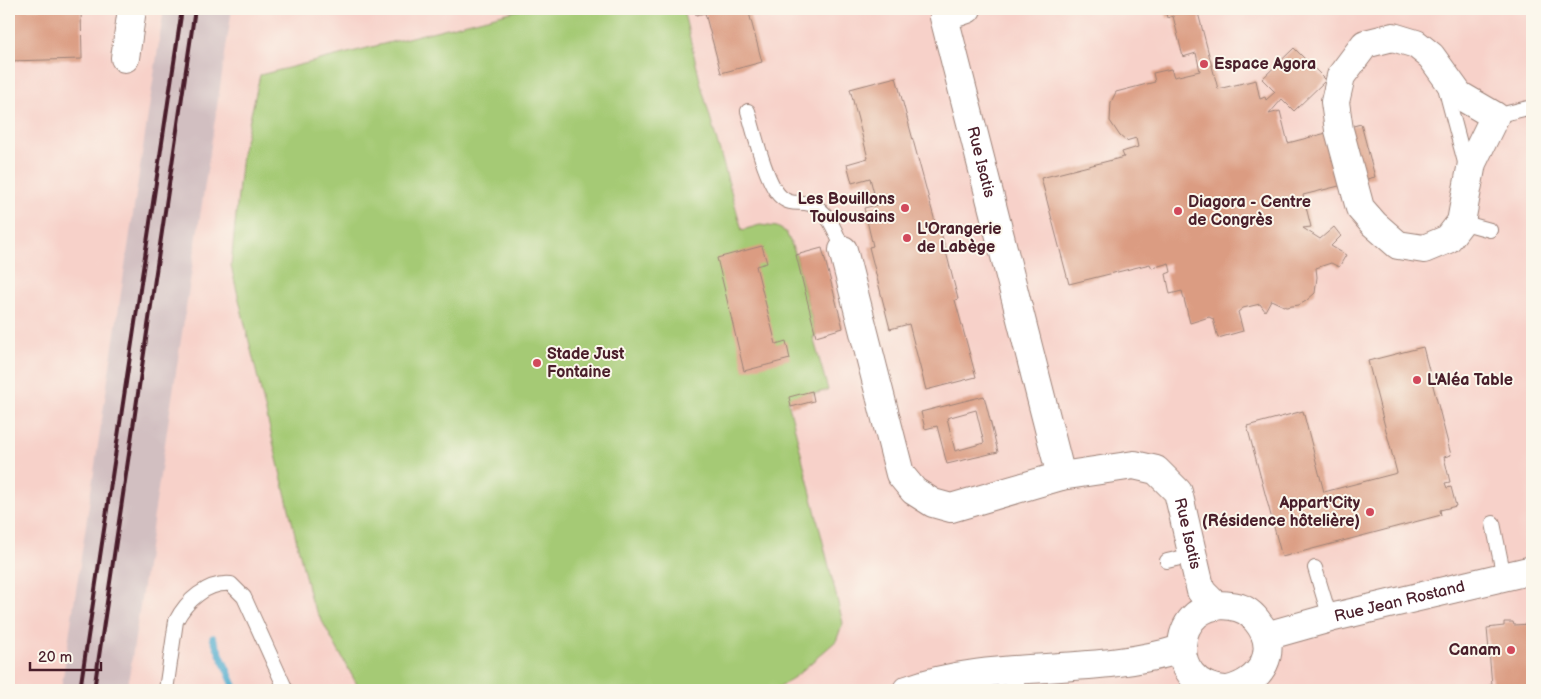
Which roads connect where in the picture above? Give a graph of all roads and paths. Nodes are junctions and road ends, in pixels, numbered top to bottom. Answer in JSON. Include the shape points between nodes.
{"nodes":[{"id":1,"x":132,"y":9,"type":"edge"},
{"id":2,"x":956,"y":13,"type":"edge"},
{"id":3,"x":125,"y":58,"type":"dead end"},
{"id":4,"x":1442,"y":75,"type":"junction"},
{"id":5,"x":1532,"y":107,"type":"edge"},
{"id":6,"x":748,"y":111,"type":"dead end"},
{"id":7,"x":1495,"y":116,"type":"junction"},
{"id":8,"x":1469,"y":180,"type":"junction"},
{"id":9,"x":1461,"y":222,"type":"junction"},
{"id":10,"x":1490,"y":230,"type":"dead end"},
{"id":11,"x":844,"y":250,"type":"joint"},
{"id":12,"x":1061,"y":476,"type":"junction"},
{"id":13,"x":1493,"y":523,"type":"dead end"},
{"id":14,"x":1315,"y":568,"type":"dead end"},
{"id":15,"x":1532,"y":570,"type":"edge"},
{"id":16,"x":1504,"y":577,"type":"junction"},
{"id":17,"x":1216,"y":606,"type":"junction"},
{"id":18,"x":1330,"y":618,"type":"junction"},
{"id":19,"x":1266,"y":636,"type":"junction"},
{"id":20,"x":1181,"y":649,"type":"junction"},
{"id":21,"x":1009,"y":677,"type":"edge"},
{"id":22,"x":166,"y":690,"type":"edge"},
{"id":23,"x":286,"y":690,"type":"edge"},
{"id":24,"x":907,"y":690,"type":"edge"},
{"id":25,"x":1227,"y":690,"type":"edge"}],
"edges":[{"from":1,"to":3,"type":"street"},
{"from":2,"to":12,"type":"street","name":"Rue Isatis"},
{"from":4,"to":7,"type":"street","via":[[1459,95]]},
{"from":4,"to":8,"type":"lane"},
{"from":4,"to":9,"type":"street","via":[[1431,56],[1416,44],[1393,37],[1364,44],[1341,76],[1335,102],[1339,130],[1360,208],[1374,224],[1398,245],[1424,249],[1448,239]]},
{"from":5,"to":7,"type":"lane"},
{"from":6,"to":11,"type":"lane","via":[[772,186],[791,204],[811,204],[823,213],[833,225]]},
{"from":7,"to":8,"type":"street","via":[[1477,148]]},
{"from":8,"to":9,"type":"street"},
{"from":9,"to":10,"type":"lane"},
{"from":11,"to":12,"type":"street","name":"Rue Isatis","via":[[900,474],[914,491],[933,503],[951,508]]},
{"from":12,"to":17,"type":"street","name":"Rue Isatis","via":[[1134,465],[1156,470],[1178,492],[1180,558]]},
{"from":13,"to":16,"type":"lane"},
{"from":14,"to":18,"type":"lane"},
{"from":15,"to":16,"type":"street","name":"Rue Jean Rostand"},
{"from":16,"to":18,"type":"street","name":"Rue Jean Rostand"},
{"from":17,"to":19,"type":"street","via":[[1236,606],[1246,611]]},
{"from":17,"to":20,"type":"street","via":[[1193,618]]},
{"from":18,"to":19,"type":"street","name":"Rue Jean Rostand"},
{"from":19,"to":25,"type":"street","via":[[1265,661],[1260,672],[1250,682]]},
{"from":20,"to":21,"type":"street","via":[[1134,660]]},
{"from":20,"to":25,"type":"street","via":[[1185,665],[1194,678],[1204,685]]},
{"from":21,"to":24,"type":"street","via":[[933,681]]},
{"from":22,"to":23,"type":"lane","via":[[176,621],[181,611],[202,592],[222,583],[231,584],[244,597]]}]}
